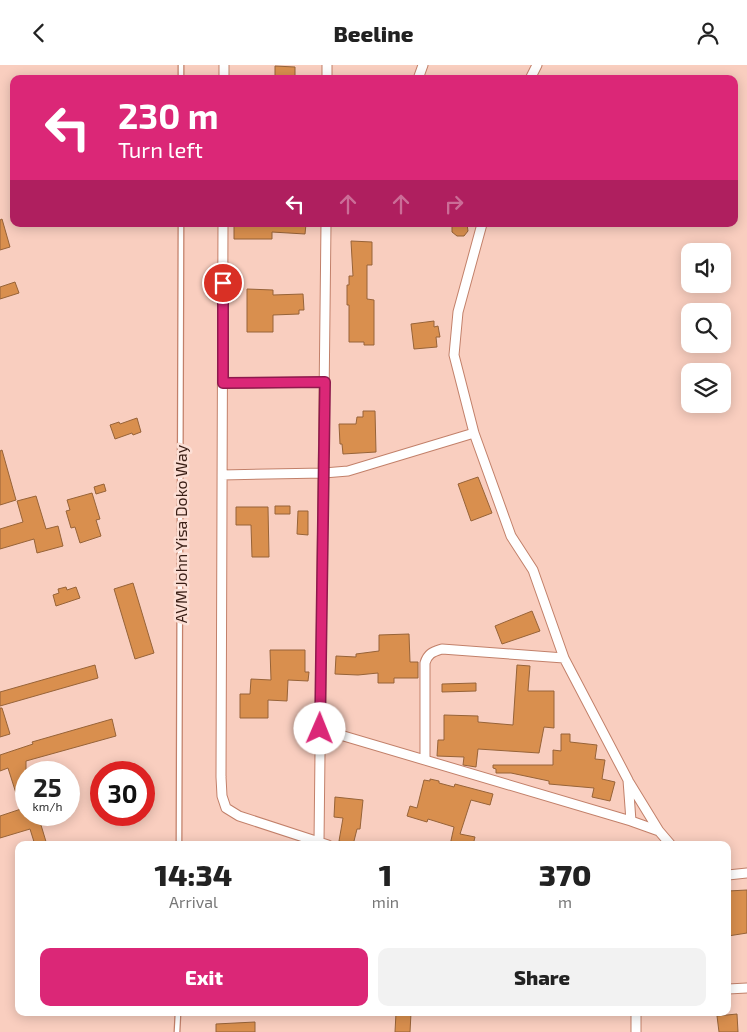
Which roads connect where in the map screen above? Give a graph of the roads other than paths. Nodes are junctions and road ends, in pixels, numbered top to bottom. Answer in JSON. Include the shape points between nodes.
{"nodes":[{"id":1,"x":181,"y":227,"type":"edge"},
{"id":2,"x":224,"y":227,"type":"edge"},
{"id":3,"x":326,"y":227,"type":"edge"},
{"id":4,"x":481,"y":227,"type":"edge"},
{"id":5,"x":325,"y":382,"type":"junction"},
{"id":6,"x":223,"y":383,"type":"junction"},
{"id":7,"x":474,"y":433,"type":"junction"},
{"id":8,"x":324,"y":473,"type":"junction"},
{"id":9,"x":222,"y":475,"type":"junction"},
{"id":10,"x":564,"y":659,"type":"junction"},
{"id":11,"x":320,"y":729,"type":"junction"},
{"id":12,"x":425,"y":760,"type":"junction"},
{"id":13,"x":628,"y":780,"type":"junction"},
{"id":14,"x":631,"y":821,"type":"junction"},
{"id":15,"x":659,"y":831,"type":"junction"},
{"id":16,"x":179,"y":841,"type":"edge"},
{"id":17,"x":317,"y":841,"type":"edge"},
{"id":18,"x":323,"y":841,"type":"edge"},
{"id":19,"x":668,"y":841,"type":"edge"},
{"id":20,"x":747,"y":873,"type":"edge"},
{"id":21,"x":731,"y":875,"type":"edge"},
{"id":22,"x":747,"y":988,"type":"edge"},
{"id":23,"x":731,"y":989,"type":"edge"},
{"id":24,"x":178,"y":1016,"type":"edge"},
{"id":25,"x":636,"y":1016,"type":"edge"},
{"id":26,"x":177,"y":1032,"type":"edge"},
{"id":27,"x":636,"y":1032,"type":"edge"}],
"edges":[{"from":1,"to":16,"type":"lane","name":"AVM John Yisa Doko Way"},
{"from":2,"to":6,"type":"street"},
{"from":3,"to":5,"type":"street"},
{"from":4,"to":7,"type":"street","via":[[458,312],[454,355]]},
{"from":5,"to":6,"type":"street"},
{"from":5,"to":8,"type":"street"},
{"from":6,"to":9,"type":"street"},
{"from":7,"to":8,"type":"street","via":[[348,471]]},
{"from":7,"to":10,"type":"street","via":[[512,536],[533,570]]},
{"from":8,"to":9,"type":"street"},
{"from":8,"to":11,"type":"street"},
{"from":9,"to":17,"type":"street","via":[[222,796],[226,808],[239,816]]},
{"from":10,"to":12,"type":"street","via":[[442,649],[432,652],[425,663]]},
{"from":10,"to":13,"type":"street"},
{"from":11,"to":12,"type":"street"},
{"from":11,"to":18,"type":"street"},
{"from":12,"to":14,"type":"street"},
{"from":13,"to":14,"type":"street"},
{"from":13,"to":15,"type":"street"},
{"from":14,"to":15,"type":"street"},
{"from":15,"to":19,"type":"street"},
{"from":20,"to":21,"type":"street"},
{"from":22,"to":23,"type":"street"},
{"from":24,"to":26,"type":"lane"},
{"from":25,"to":27,"type":"street"}]}
